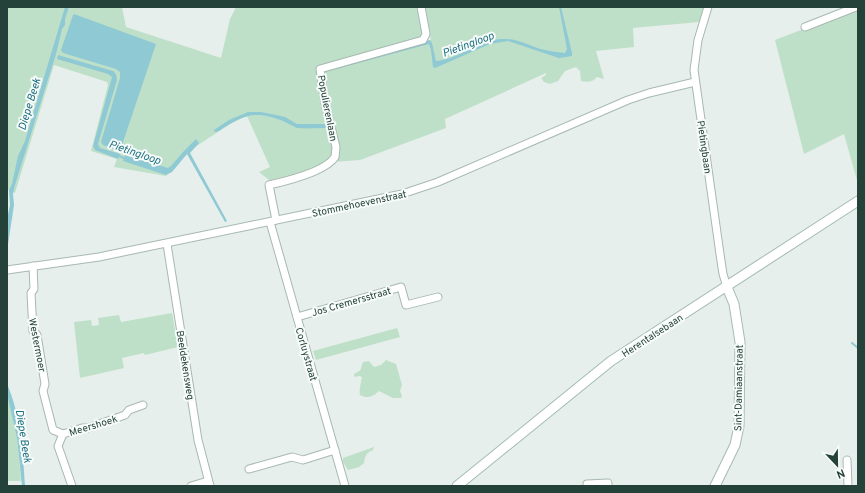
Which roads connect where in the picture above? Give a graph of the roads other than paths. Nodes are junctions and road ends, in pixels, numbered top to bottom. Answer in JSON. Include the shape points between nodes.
{"nodes":[{"id":1,"x":421,"y":7,"type":"edge"},
{"id":2,"x":708,"y":7,"type":"edge"},
{"id":3,"x":856,"y":7,"type":"edge"},
{"id":4,"x":805,"y":27,"type":"dead end"},
{"id":5,"x":695,"y":82,"type":"junction"},
{"id":6,"x":858,"y":201,"type":"edge"},
{"id":7,"x":273,"y":221,"type":"junction"},
{"id":8,"x":167,"y":244,"type":"junction"},
{"id":9,"x":33,"y":266,"type":"junction"},
{"id":10,"x":7,"y":270,"type":"edge"},
{"id":11,"x":728,"y":287,"type":"junction"},
{"id":12,"x":438,"y":297,"type":"dead end"},
{"id":13,"x":297,"y":317,"type":"junction"},
{"id":14,"x":143,"y":405,"type":"dead end"},
{"id":15,"x":63,"y":434,"type":"junction"},
{"id":16,"x":335,"y":450,"type":"junction"},
{"id":17,"x":846,"y":460,"type":"dead end"},
{"id":18,"x":250,"y":469,"type":"dead end"},
{"id":19,"x":209,"y":483,"type":"edge"},
{"id":20,"x":72,"y":486,"type":"edge"},
{"id":21,"x":191,"y":486,"type":"edge"},
{"id":22,"x":345,"y":486,"type":"edge"},
{"id":23,"x":457,"y":486,"type":"edge"},
{"id":24,"x":587,"y":486,"type":"edge"},
{"id":25,"x":608,"y":486,"type":"edge"},
{"id":26,"x":715,"y":486,"type":"edge"},
{"id":27,"x":848,"y":486,"type":"edge"}],
"edges":[{"from":1,"to":7,"type":"street","name":"Populierenlaan","via":[[426,34],[424,40],[320,69],[336,147],[335,157],[303,176],[269,185]]},
{"from":2,"to":5,"type":"street","name":"Pietingbaan","via":[[696,48]]},
{"from":3,"to":4,"type":"street"},
{"from":5,"to":7,"type":"street","name":"Stommehoevenstraat","via":[[628,100],[421,188]]},
{"from":5,"to":11,"type":"street","name":"Pietingbaan","via":[[723,274]]},
{"from":6,"to":11,"type":"main road","name":"Herentalsebaan"},
{"from":7,"to":8,"type":"street","name":"Stommehoevenstraat"},
{"from":7,"to":13,"type":"street","name":"Corluystraat"},
{"from":8,"to":9,"type":"street","name":"Stommehoevenstraat"},
{"from":8,"to":19,"type":"street","name":"Beeldekensweg","via":[[197,432]]},
{"from":9,"to":10,"type":"street","name":"Stommehoevenstraat"},
{"from":9,"to":15,"type":"street","name":"Westermoer","via":[[33,330],[37,335],[45,384],[43,392],[53,430]]},
{"from":11,"to":23,"type":"main road","name":"Herentalsebaan","via":[[611,361]]},
{"from":11,"to":26,"type":"main road","name":"Sint-Damiaanstraat","via":[[734,305],[740,342],[739,426],[735,445]]},
{"from":12,"to":13,"type":"street","name":"Jos Cremersstraat","via":[[406,305],[401,287]]},
{"from":13,"to":16,"type":"street","name":"Corluystraat"},
{"from":14,"to":15,"type":"street","name":"Meershoek","via":[[129,410],[125,415]]},
{"from":15,"to":20,"type":"street","via":[[58,446]]},
{"from":16,"to":18,"type":"street","via":[[303,460],[292,457]]},
{"from":16,"to":22,"type":"street","name":"Corluystraat"},
{"from":17,"to":27,"type":"street"},
{"from":19,"to":21,"type":"street"},
{"from":24,"to":25,"type":"street","via":[[608,483]]}]}
